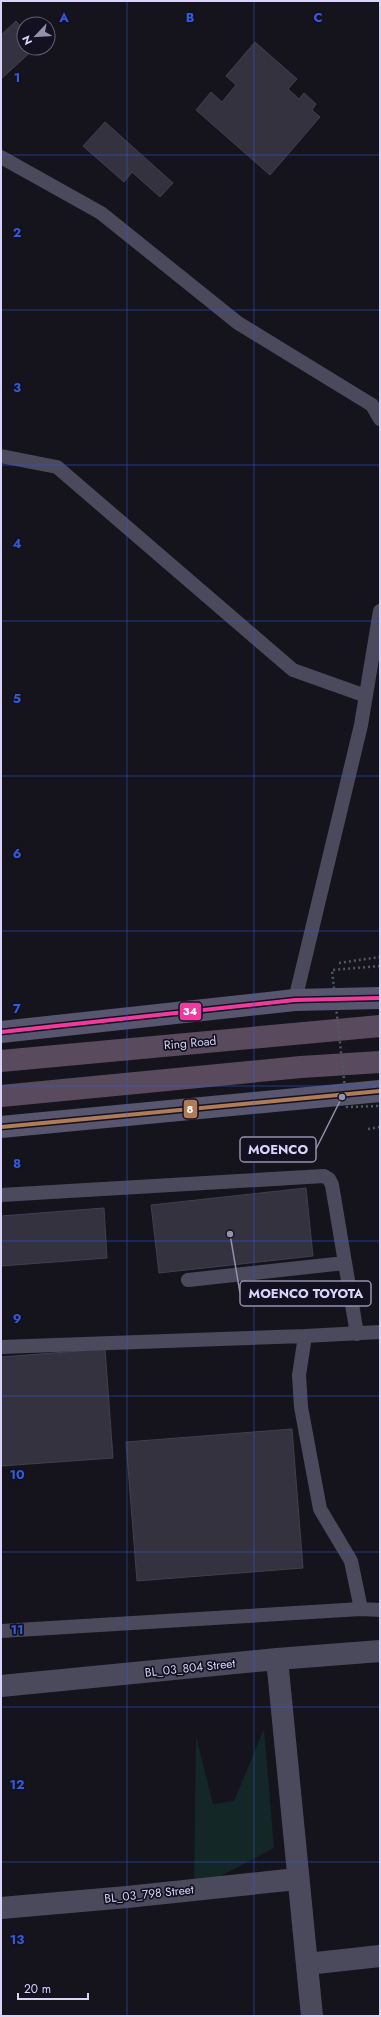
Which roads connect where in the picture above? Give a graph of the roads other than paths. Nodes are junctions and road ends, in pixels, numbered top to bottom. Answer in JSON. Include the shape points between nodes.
{"nodes":[{"id":1,"x":1,"y":157,"type":"edge"},
{"id":2,"x":380,"y":420,"type":"edge"},
{"id":3,"x":1,"y":456,"type":"edge"},
{"id":4,"x":380,"y":611,"type":"edge"},
{"id":5,"x":366,"y":696,"type":"junction"},
{"id":6,"x":380,"y":998,"type":"edge"},
{"id":7,"x":295,"y":1000,"type":"junction"},
{"id":8,"x":380,"y":1026,"type":"edge"},
{"id":9,"x":1,"y":1032,"type":"edge"},
{"id":10,"x":1,"y":1061,"type":"edge"},
{"id":11,"x":380,"y":1062,"type":"edge"},
{"id":12,"x":380,"y":1091,"type":"edge"},
{"id":13,"x":1,"y":1096,"type":"edge"},
{"id":14,"x":1,"y":1127,"type":"edge"},
{"id":15,"x":1,"y":1195,"type":"edge"},
{"id":16,"x":345,"y":1263,"type":"junction"},
{"id":17,"x":188,"y":1280,"type":"dead end"},
{"id":18,"x":380,"y":1332,"type":"edge"},
{"id":19,"x":357,"y":1334,"type":"junction"},
{"id":20,"x":305,"y":1336,"type":"junction"},
{"id":21,"x":1,"y":1347,"type":"edge"},
{"id":22,"x":361,"y":1609,"type":"junction"},
{"id":23,"x":380,"y":1610,"type":"edge"},
{"id":24,"x":1,"y":1631,"type":"edge"},
{"id":25,"x":380,"y":1651,"type":"edge"},
{"id":26,"x":277,"y":1659,"type":"junction"},
{"id":27,"x":1,"y":1686,"type":"edge"},
{"id":28,"x":297,"y":1879,"type":"junction"},
{"id":29,"x":1,"y":1908,"type":"edge"},
{"id":30,"x":380,"y":1956,"type":"edge"},
{"id":31,"x":307,"y":1964,"type":"junction"},
{"id":32,"x":312,"y":2016,"type":"edge"}],
"edges":[{"from":1,"to":2,"type":"lane","via":[[101,213],[238,323],[372,405]]},
{"from":3,"to":5,"type":"lane","via":[[57,467],[293,670]]},
{"from":4,"to":5,"type":"lane"},
{"from":5,"to":7,"type":"lane"},
{"from":6,"to":7,"type":"street"},
{"from":7,"to":9,"type":"street"},
{"from":8,"to":10,"type":"highway","name":"Ring Road"},
{"from":11,"to":13,"type":"highway","via":[[301,1067]]},
{"from":12,"to":14,"type":"street"},
{"from":15,"to":16,"type":"lane","via":[[324,1176],[332,1185]]},
{"from":16,"to":17,"type":"lane"},
{"from":16,"to":19,"type":"lane"},
{"from":18,"to":19,"type":"lane"},
{"from":19,"to":20,"type":"lane"},
{"from":20,"to":21,"type":"lane"},
{"from":20,"to":22,"type":"lane","via":[[299,1375],[301,1407],[320,1509],[351,1561]]},
{"from":22,"to":23,"type":"lane"},
{"from":22,"to":24,"type":"lane"},
{"from":25,"to":26,"type":"street","name":"BL_03_804 Street"},
{"from":26,"to":27,"type":"street","name":"BL_03_804 Street"},
{"from":26,"to":28,"type":"street"},
{"from":28,"to":29,"type":"street","name":"BL_03_798 Street"},
{"from":28,"to":31,"type":"street"},
{"from":30,"to":31,"type":"street"},
{"from":31,"to":32,"type":"street"}]}
